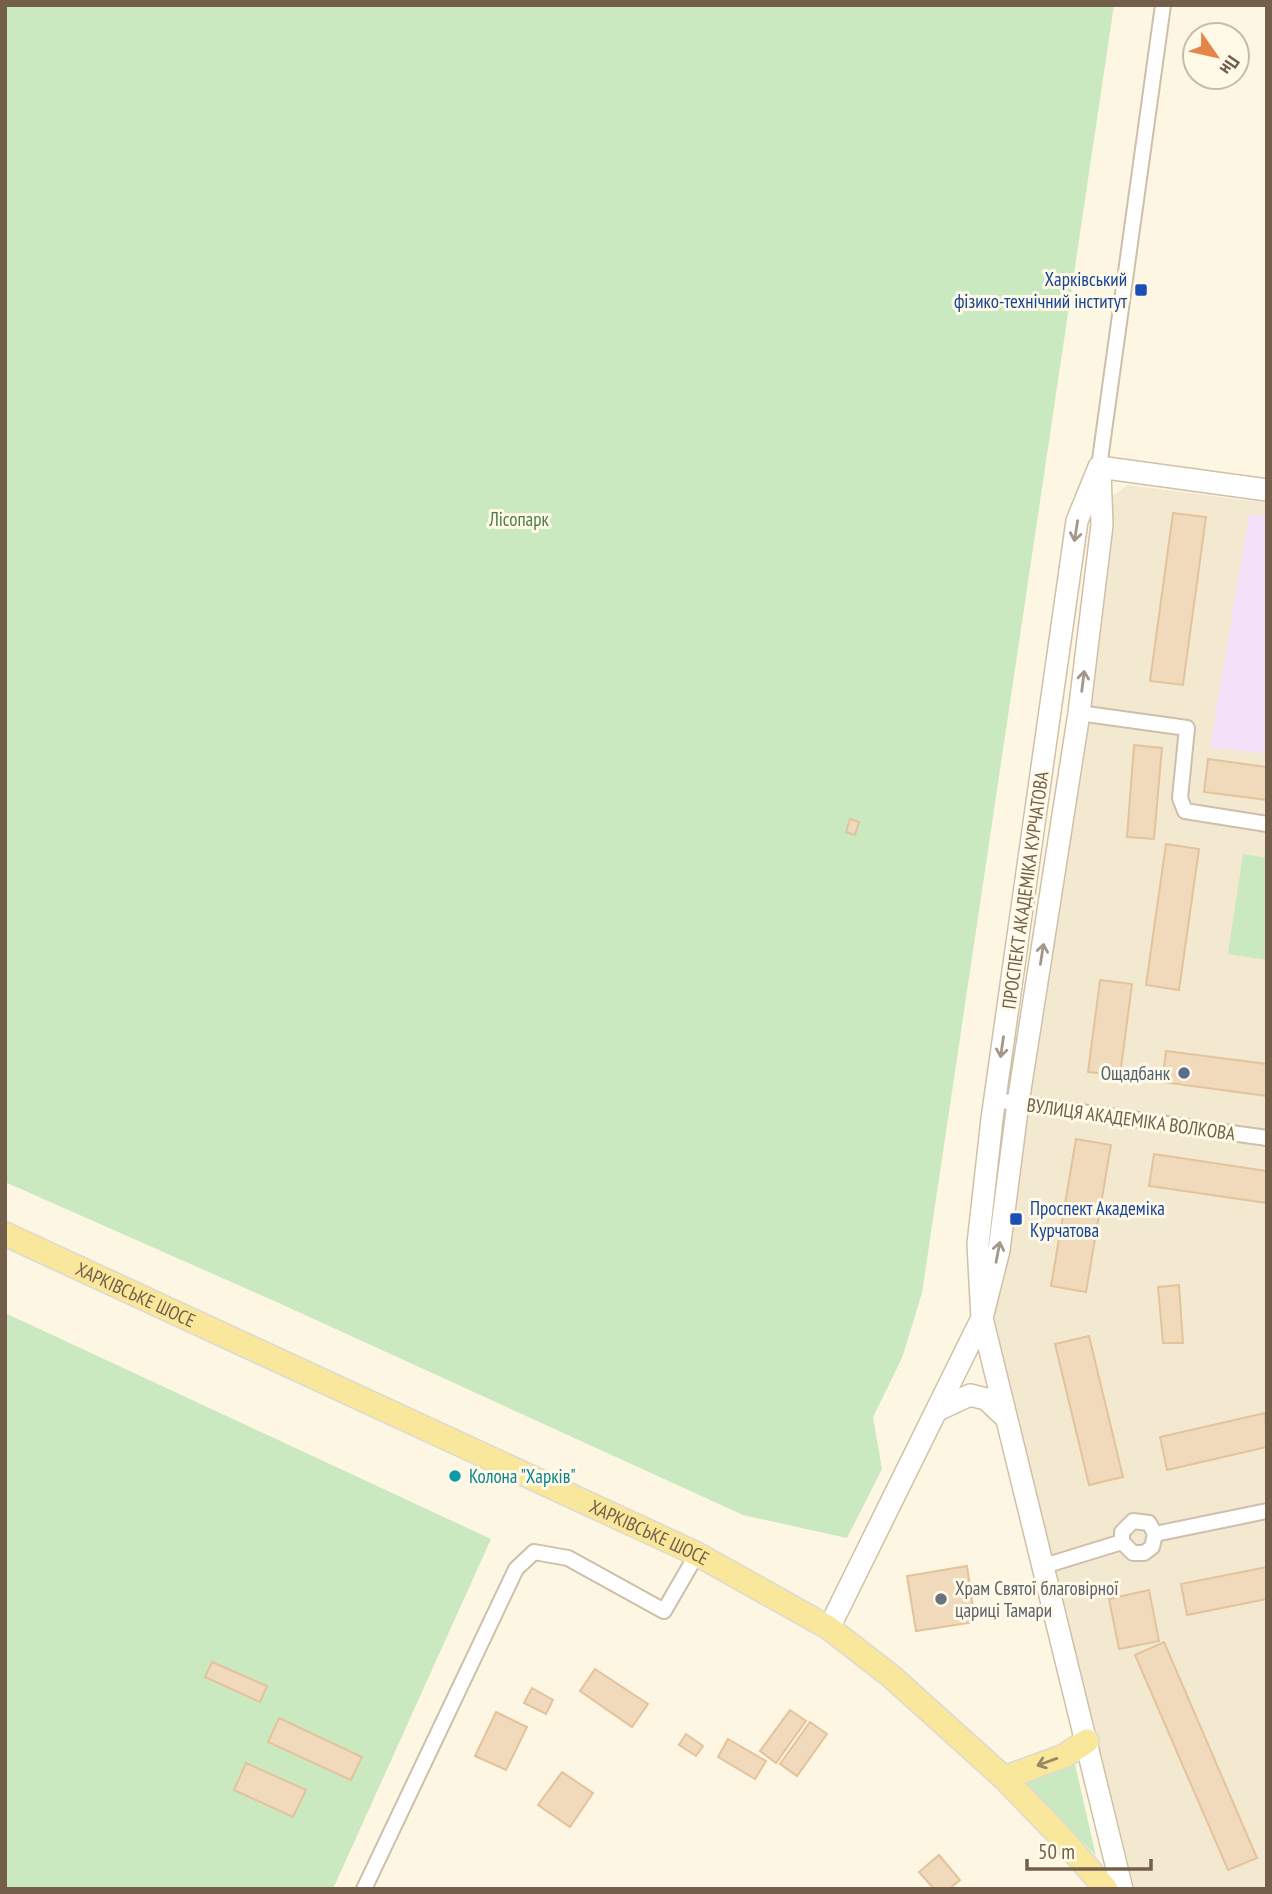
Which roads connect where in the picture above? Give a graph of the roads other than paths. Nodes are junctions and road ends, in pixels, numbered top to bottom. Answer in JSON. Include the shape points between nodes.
{"nodes":[{"id":1,"x":1163,"y":5,"type":"edge"},
{"id":2,"x":1099,"y":467,"type":"junction"},
{"id":3,"x":1267,"y":490,"type":"edge"},
{"id":4,"x":1079,"y":713,"type":"junction"},
{"id":5,"x":1267,"y":824,"type":"edge"},
{"id":6,"x":995,"y":1100,"type":"junction"},
{"id":7,"x":1018,"y":1103,"type":"junction"},
{"id":8,"x":1267,"y":1138,"type":"edge"},
{"id":9,"x":5,"y":1234,"type":"edge"},
{"id":10,"x":982,"y":1318,"type":"junction"},
{"id":11,"x":938,"y":1410,"type":"junction"},
{"id":12,"x":1006,"y":1418,"type":"junction"},
{"id":13,"x":1267,"y":1511,"type":"edge"},
{"id":14,"x":1155,"y":1534,"type":"junction"},
{"id":15,"x":1122,"y":1542,"type":"junction"},
{"id":16,"x":697,"y":1554,"type":"junction"},
{"id":17,"x":1044,"y":1566,"type":"junction"},
{"id":18,"x":830,"y":1628,"type":"junction"},
{"id":19,"x":1087,"y":1741,"type":"junction"},
{"id":20,"x":1004,"y":1778,"type":"junction"},
{"id":21,"x":363,"y":1889,"type":"edge"},
{"id":22,"x":1105,"y":1889,"type":"edge"},
{"id":23,"x":1122,"y":1889,"type":"edge"}],
"edges":[{"from":1,"to":2,"type":"street","name":"ПРОСПЕКТ АКАДЕМІКА КУРЧАТОВА"},
{"from":2,"to":3,"type":"street"},
{"from":4,"to":2,"type":"street","name":"ПРОСПЕКТ АКАДЕМІКА КУРЧАТОВА","one_way":true,"via":[[1102,525]]},
{"from":2,"to":6,"type":"street","name":"ПРОСПЕКТ АКАДЕМІКА КУРЧАТОВА","one_way":true,"via":[[1077,521]]},
{"from":4,"to":5,"type":"street","via":[[1187,728],[1180,797],[1185,811]]},
{"from":7,"to":4,"type":"street","name":"ПРОСПЕКТ АКАДЕМІКА КУРЧАТОВА","one_way":true},
{"from":6,"to":7,"type":"street","name":"ВУЛИЦЯ АКАДЕМІКА ВОЛКОВА"},
{"from":6,"to":10,"type":"street","name":"ПРОСПЕКТ АКАДЕМІКА КУРЧАТОВА","via":[[978,1244]]},
{"from":7,"to":8,"type":"street","name":"ВУЛИЦЯ АКАДЕМІКА ВОЛКОВА"},
{"from":10,"to":7,"type":"street","name":"ПРОСПЕКТ АКАДЕМІКА КУРЧАТОВА","one_way":true,"via":[[999,1250]]},
{"from":9,"to":16,"type":"main road","name":"ХАРКІВСЬКЕ ШОСЕ"},
{"from":10,"to":11,"type":"street"},
{"from":10,"to":12,"type":"street","name":"ПРОСПЕКТ АКАДЕМІКА КУРЧАТОВА"},
{"from":11,"to":12,"type":"street","via":[[970,1395],[986,1399]]},
{"from":11,"to":18,"type":"street"},
{"from":12,"to":17,"type":"street","name":"ПРОСПЕКТ АКАДЕМІКА КУРЧАТОВА"},
{"from":13,"to":14,"type":"street"},
{"from":14,"to":15,"type":"street","via":[[1153,1547],[1144,1553],[1133,1553]]},
{"from":14,"to":15,"type":"street","via":[[1149,1523],[1133,1521],[1125,1527]]},
{"from":15,"to":17,"type":"street"},
{"from":16,"to":18,"type":"main road","name":"ХАРКІВСЬКЕ ШОСЕ"},
{"from":16,"to":21,"type":"street","via":[[664,1611],[568,1558],[534,1552],[516,1569]]},
{"from":17,"to":19,"type":"street","name":"ПРОСПЕКТ АКАДЕМІКА КУРЧАТОВА"},
{"from":18,"to":20,"type":"main road","name":"ХАРКІВСЬКЕ ШОСЕ"},
{"from":19,"to":20,"type":"main road","one_way":true,"via":[[1064,1756]]},
{"from":19,"to":23,"type":"street","name":"ПРОСПЕКТ АКАДЕМІКА КУРЧАТОВА"},
{"from":20,"to":22,"type":"main road","name":"ХАРКІВСЬКЕ ШОСЕ"}]}
